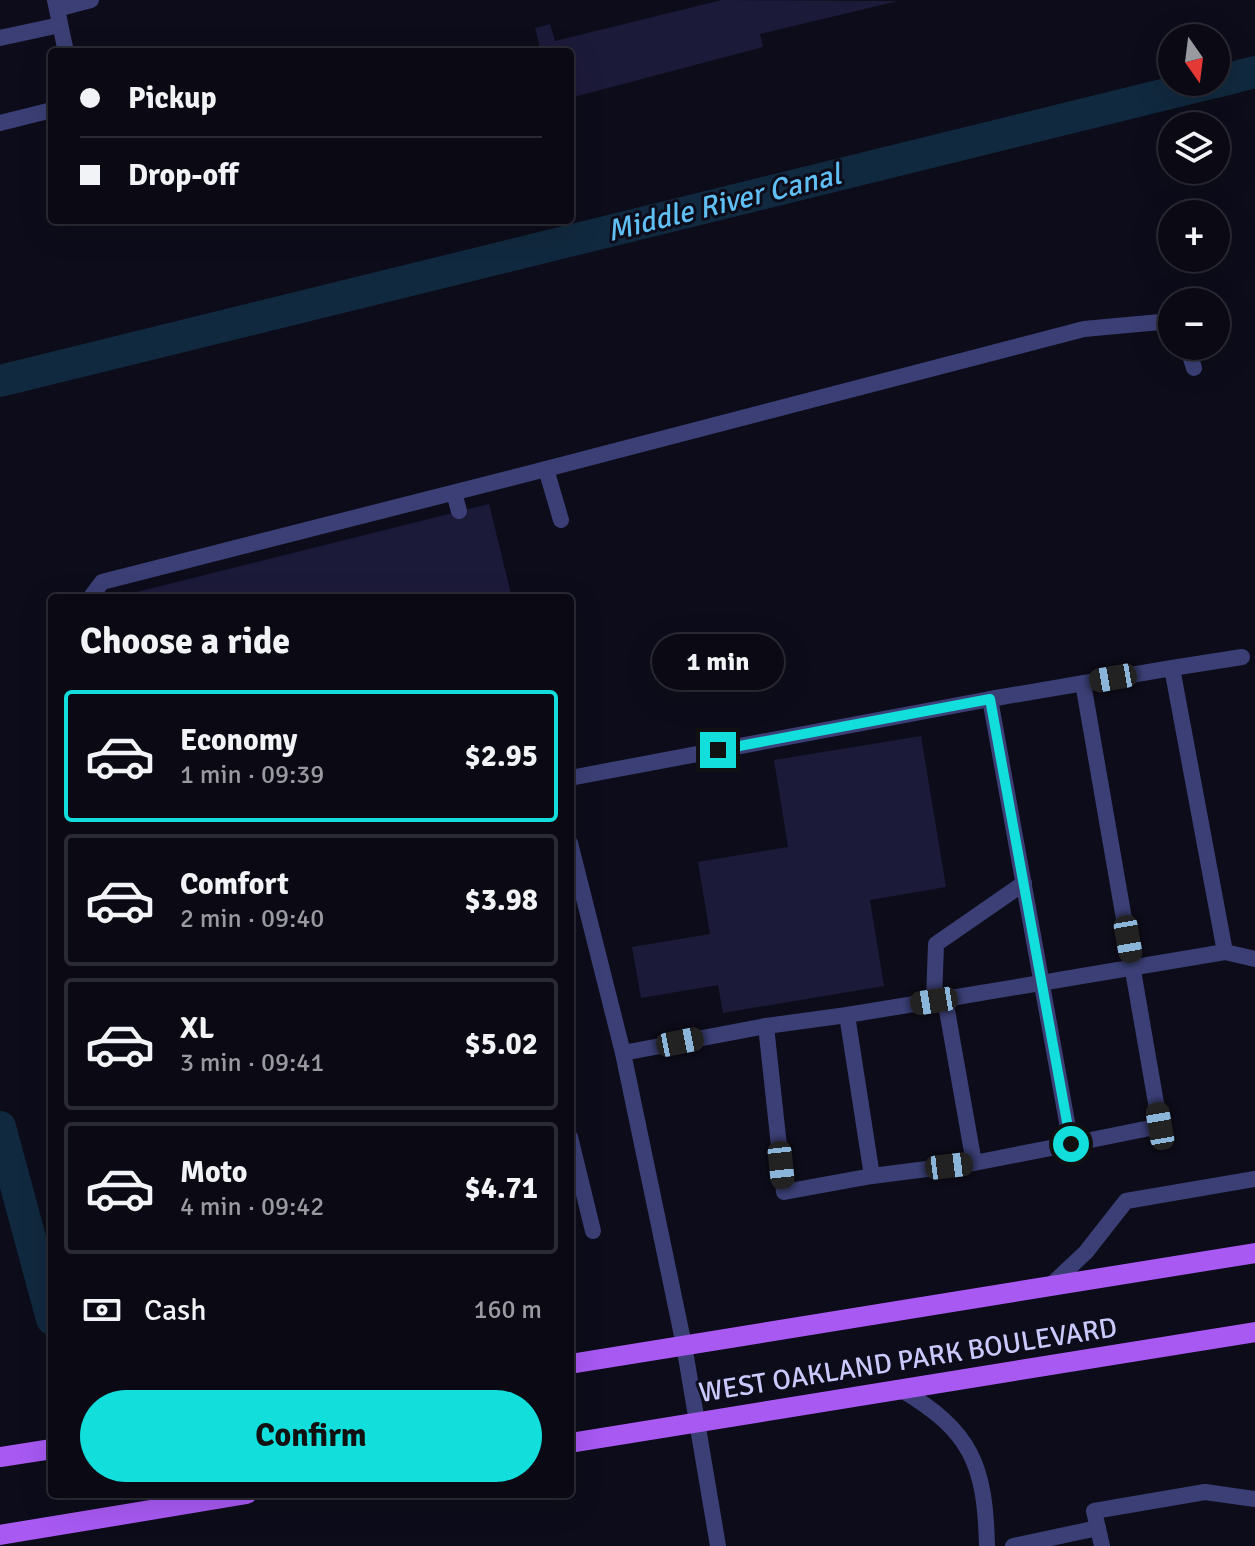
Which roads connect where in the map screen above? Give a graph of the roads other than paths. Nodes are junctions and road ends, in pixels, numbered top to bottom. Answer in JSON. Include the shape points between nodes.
{"nodes":[{"id":1,"x":91,"y":0,"type":"edge"},
{"id":2,"x":57,"y":11,"type":"edge"},
{"id":3,"x":0,"y":38,"type":"edge"},
{"id":4,"x":65,"y":48,"type":"edge"},
{"id":5,"x":48,"y":111,"type":"edge"},
{"id":6,"x":0,"y":123,"type":"edge"},
{"id":7,"x":1158,"y":322,"type":"edge"},
{"id":8,"x":1191,"y":360,"type":"edge"},
{"id":9,"x":1194,"y":368,"type":"dead end"},
{"id":10,"x":546,"y":469,"type":"junction"},
{"id":11,"x":454,"y":493,"type":"junction"},
{"id":12,"x":459,"y":511,"type":"dead end"},
{"id":13,"x":561,"y":520,"type":"dead end"},
{"id":14,"x":93,"y":594,"type":"edge"},
{"id":15,"x":1242,"y":657,"type":"dead end"},
{"id":16,"x":1172,"y":668,"type":"junction"},
{"id":17,"x":1083,"y":683,"type":"junction"},
{"id":18,"x":990,"y":699,"type":"junction"},
{"id":19,"x":574,"y":777,"type":"edge"},
{"id":20,"x":574,"y":859,"type":"edge"},
{"id":21,"x":1024,"y":883,"type":"junction"},
{"id":22,"x":1225,"y":952,"type":"junction"},
{"id":23,"x":1255,"y":959,"type":"edge"},
{"id":24,"x":1133,"y":967,"type":"junction"},
{"id":25,"x":1042,"y":984,"type":"junction"},
{"id":26,"x":939,"y":1000,"type":"junction"},
{"id":27,"x":847,"y":1015,"type":"junction"},
{"id":28,"x":766,"y":1026,"type":"junction"},
{"id":29,"x":623,"y":1053,"type":"junction"},
{"id":30,"x":1071,"y":1144,"type":"junction"},
{"id":31,"x":974,"y":1163,"type":"junction"},
{"id":32,"x":574,"y":1170,"type":"edge"},
{"id":33,"x":872,"y":1176,"type":"junction"},
{"id":34,"x":1255,"y":1179,"type":"edge"},
{"id":35,"x":578,"y":1204,"type":"edge"},
{"id":36,"x":593,"y":1231,"type":"dead end"},
{"id":37,"x":1255,"y":1253,"type":"edge"},
{"id":38,"x":1050,"y":1286,"type":"junction"},
{"id":39,"x":1255,"y":1333,"type":"edge"},
{"id":40,"x":684,"y":1345,"type":"junction"},
{"id":41,"x":574,"y":1363,"type":"edge"},
{"id":42,"x":900,"y":1389,"type":"junction"},
{"id":43,"x":696,"y":1424,"type":"junction"},
{"id":44,"x":574,"y":1442,"type":"edge"},
{"id":45,"x":48,"y":1450,"type":"edge"},
{"id":46,"x":0,"y":1457,"type":"edge"},
{"id":47,"x":223,"y":1498,"type":"edge"},
{"id":48,"x":1255,"y":1499,"type":"edge"},
{"id":49,"x":1098,"y":1528,"type":"junction"},
{"id":50,"x":0,"y":1535,"type":"edge"},
{"id":51,"x":718,"y":1546,"type":"edge"},
{"id":52,"x":987,"y":1546,"type":"edge"},
{"id":53,"x":1013,"y":1546,"type":"edge"},
{"id":54,"x":1102,"y":1546,"type":"edge"}],
"edges":[{"from":1,"to":2,"type":"street"},
{"from":2,"to":3,"type":"street"},
{"from":2,"to":4,"type":"street"},
{"from":5,"to":6,"type":"street"},
{"from":7,"to":10,"type":"street","via":[[1084,329]]},
{"from":8,"to":9,"type":"street"},
{"from":10,"to":11,"type":"street"},
{"from":10,"to":13,"type":"street"},
{"from":11,"to":12,"type":"street"},
{"from":11,"to":14,"type":"street","via":[[102,582]]},
{"from":15,"to":16,"type":"street"},
{"from":16,"to":17,"type":"street"},
{"from":16,"to":22,"type":"street"},
{"from":17,"to":18,"type":"street"},
{"from":17,"to":24,"type":"street"},
{"from":18,"to":19,"type":"street"},
{"from":18,"to":21,"type":"street"},
{"from":20,"to":29,"type":"street"},
{"from":21,"to":25,"type":"street"},
{"from":21,"to":26,"type":"street","via":[[936,944]]},
{"from":22,"to":23,"type":"street"},
{"from":22,"to":24,"type":"street"},
{"from":24,"to":25,"type":"street"},
{"from":24,"to":30,"type":"street","via":[[1160,1126]]},
{"from":25,"to":26,"type":"street"},
{"from":25,"to":30,"type":"street"},
{"from":26,"to":27,"type":"street"},
{"from":26,"to":31,"type":"street"},
{"from":27,"to":28,"type":"street"},
{"from":27,"to":33,"type":"street"},
{"from":28,"to":29,"type":"street"},
{"from":28,"to":33,"type":"street","via":[[784,1192]]},
{"from":29,"to":40,"type":"street"},
{"from":30,"to":31,"type":"street"},
{"from":31,"to":33,"type":"street"},
{"from":32,"to":35,"type":"street"},
{"from":34,"to":38,"type":"street","via":[[1126,1201],[1086,1252]]},
{"from":35,"to":36,"type":"street"},
{"from":37,"to":38,"type":"main road","name":"WEST OAKLAND PARK BOULEVARD"},
{"from":38,"to":40,"type":"main road","name":"WEST OAKLAND PARK BOULEVARD"},
{"from":39,"to":42,"type":"main road","name":"WEST OAKLAND PARK BOULEVARD"},
{"from":40,"to":41,"type":"main road","name":"WEST OAKLAND PARK BOULEVARD"},
{"from":40,"to":43,"type":"street"},
{"from":42,"to":43,"type":"main road","name":"WEST OAKLAND PARK BOULEVARD"},
{"from":42,"to":52,"type":"street","via":[[933,1408],[969,1450],[985,1497]]},
{"from":43,"to":44,"type":"main road","name":"WEST OAKLAND PARK BOULEVARD"},
{"from":43,"to":51,"type":"street"},
{"from":45,"to":46,"type":"main road"},
{"from":47,"to":50,"type":"main road"},
{"from":48,"to":49,"type":"street","via":[[1205,1492],[1094,1511]]},
{"from":49,"to":53,"type":"street"},
{"from":49,"to":54,"type":"street"}]}
